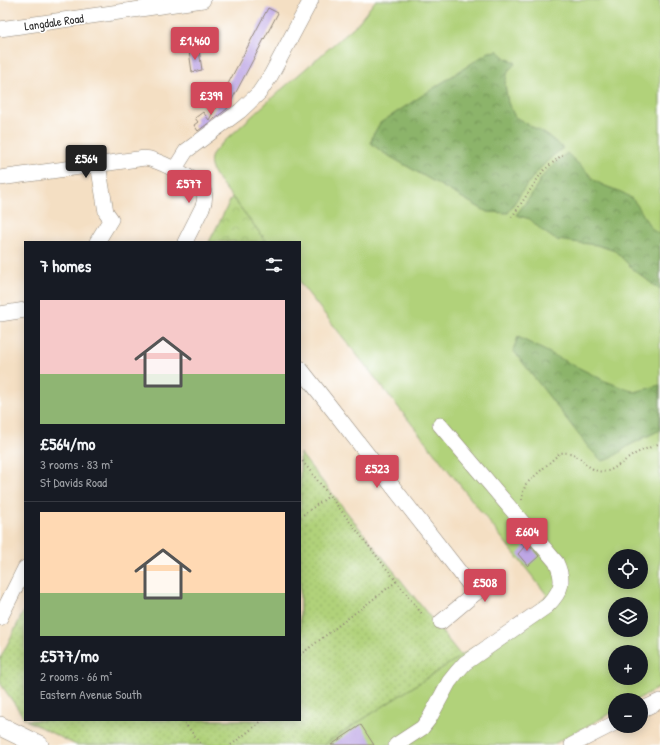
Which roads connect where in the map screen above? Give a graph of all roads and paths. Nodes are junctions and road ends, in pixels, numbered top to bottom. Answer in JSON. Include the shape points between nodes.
{"nodes":[{"id":1,"x":203,"y":0,"type":"edge"},
{"id":2,"x":310,"y":0,"type":"edge"},
{"id":3,"x":0,"y":29,"type":"edge"},
{"id":4,"x":563,"y":154,"type":"dead end"},
{"id":5,"x":98,"y":164,"type":"junction"},
{"id":6,"x":174,"y":170,"type":"junction"},
{"id":7,"x":0,"y":178,"type":"edge"},
{"id":8,"x":512,"y":218,"type":"dead end"},
{"id":9,"x":97,"y":241,"type":"edge"},
{"id":10,"x":186,"y":241,"type":"edge"},
{"id":11,"x":24,"y":310,"type":"edge"},
{"id":12,"x":0,"y":314,"type":"edge"},
{"id":13,"x":301,"y":369,"type":"edge"},
{"id":14,"x":440,"y":425,"type":"dead end"},
{"id":15,"x":660,"y":443,"type":"edge"},
{"id":16,"x":301,"y":459,"type":"edge"},
{"id":17,"x":330,"y":496,"type":"junction"},
{"id":18,"x":522,"y":503,"type":"dead end"},
{"id":19,"x":301,"y":516,"type":"edge"},
{"id":20,"x":24,"y":570,"type":"edge"},
{"id":21,"x":397,"y":581,"type":"junction"},
{"id":22,"x":422,"y":614,"type":"dead end"},
{"id":23,"x":0,"y":618,"type":"edge"},
{"id":24,"x":441,"y":622,"type":"dead end"},
{"id":25,"x":301,"y":654,"type":"edge"},
{"id":26,"x":660,"y":701,"type":"edge"},
{"id":27,"x":648,"y":707,"type":"edge"},
{"id":28,"x":183,"y":721,"type":"edge"},
{"id":29,"x":261,"y":721,"type":"edge"},
{"id":30,"x":0,"y":726,"type":"edge"},
{"id":31,"x":608,"y":727,"type":"edge"},
{"id":32,"x":39,"y":745,"type":"edge"},
{"id":33,"x":202,"y":745,"type":"edge"},
{"id":34,"x":231,"y":745,"type":"edge"},
{"id":35,"x":396,"y":745,"type":"edge"},
{"id":36,"x":572,"y":745,"type":"edge"}],
"edges":[{"from":1,"to":3,"type":"street","name":"Langdale Road"},
{"from":2,"to":6,"type":"street","via":[[271,75],[252,100],[186,151]]},
{"from":4,"to":8,"type":"path","via":[[544,171]]},
{"from":5,"to":6,"type":"street","via":[[144,158]]},
{"from":5,"to":7,"type":"street"},
{"from":5,"to":9,"type":"street","via":[[106,212],[111,219]]},
{"from":6,"to":10,"type":"street","via":[[200,184],[205,195],[203,206]]},
{"from":11,"to":12,"type":"street"},
{"from":13,"to":24,"type":"street","via":[[476,593]]},
{"from":14,"to":35,"type":"street","via":[[556,562],[562,580],[556,597],[547,606],[465,663],[456,672],[422,728]]},
{"from":15,"to":18,"type":"path","via":[[629,457],[613,470],[607,471],[591,468],[575,454],[560,453],[526,484]]},
{"from":16,"to":17,"type":"path"},
{"from":17,"to":19,"type":"path"},
{"from":17,"to":21,"type":"path"},
{"from":20,"to":23,"type":"street"},
{"from":21,"to":22,"type":"path"},
{"from":21,"to":25,"type":"path"},
{"from":26,"to":27,"type":"street"},
{"from":28,"to":33,"type":"path"},
{"from":29,"to":34,"type":"path"},
{"from":30,"to":32,"type":"main road"},
{"from":31,"to":36,"type":"street"}]}
